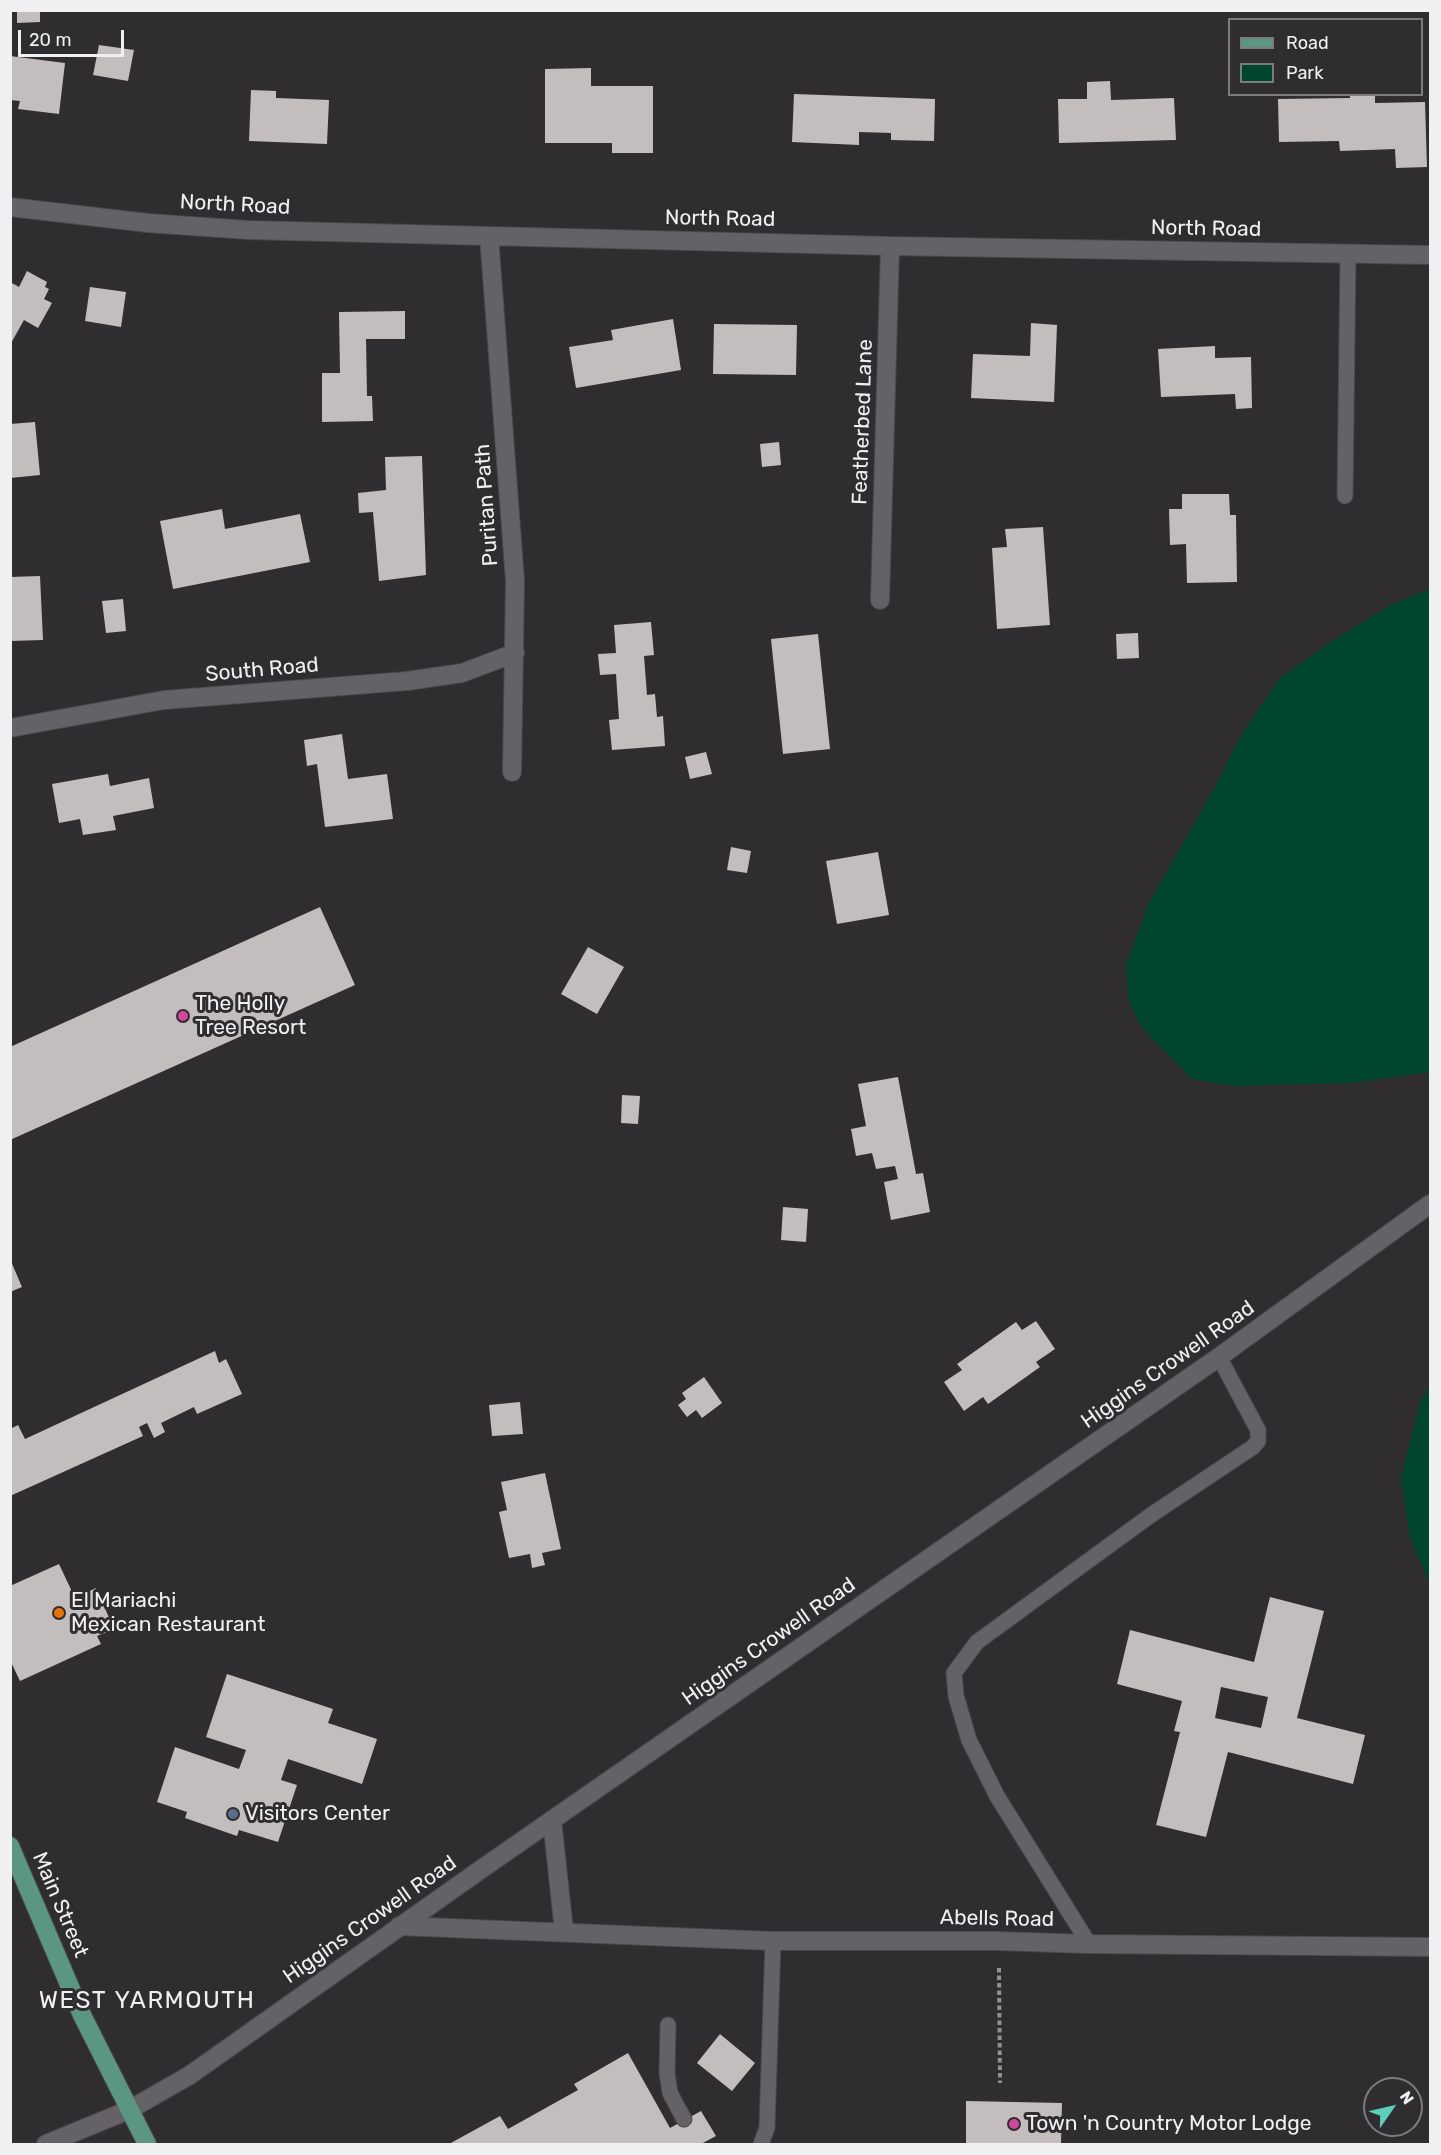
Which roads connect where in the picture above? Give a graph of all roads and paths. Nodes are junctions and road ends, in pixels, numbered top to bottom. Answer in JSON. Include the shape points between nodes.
{"nodes":[{"id":1,"x":10,"y":207,"type":"edge"},
{"id":2,"x":489,"y":236,"type":"junction"},
{"id":3,"x":890,"y":246,"type":"junction"},
{"id":4,"x":1348,"y":254,"type":"junction"},
{"id":5,"x":1431,"y":255,"type":"edge"},
{"id":6,"x":1345,"y":496,"type":"dead end"},
{"id":7,"x":880,"y":600,"type":"dead end"},
{"id":8,"x":515,"y":653,"type":"junction"},
{"id":9,"x":10,"y":728,"type":"edge"},
{"id":10,"x":512,"y":771,"type":"dead end"},
{"id":11,"x":1431,"y":1204,"type":"edge"},
{"id":12,"x":1219,"y":1357,"type":"junction"},
{"id":13,"x":552,"y":1820,"type":"junction"},
{"id":14,"x":10,"y":1846,"type":"edge"},
{"id":15,"x":399,"y":1926,"type":"junction"},
{"id":16,"x":564,"y":1931,"type":"junction"},
{"id":17,"x":773,"y":1941,"type":"junction"},
{"id":18,"x":998,"y":1941,"type":"junction"},
{"id":19,"x":1089,"y":1944,"type":"junction"},
{"id":20,"x":1431,"y":1947,"type":"edge"},
{"id":21,"x":668,"y":2025,"type":"dead end"},
{"id":22,"x":1000,"y":2083,"type":"dead end"},
{"id":23,"x":129,"y":2110,"type":"junction"},
{"id":24,"x":684,"y":2119,"type":"dead end"},
{"id":25,"x":46,"y":2145,"type":"edge"},
{"id":26,"x":147,"y":2145,"type":"edge"},
{"id":27,"x":760,"y":2145,"type":"edge"}],
"edges":[{"from":1,"to":2,"type":"street","name":"North Road","via":[[237,229]]},
{"from":2,"to":3,"type":"street","name":"North Road"},
{"from":2,"to":8,"type":"street","name":"Puritan Path","via":[[515,581]]},
{"from":3,"to":4,"type":"street","name":"North Road"},
{"from":3,"to":7,"type":"street","name":"Featherbed Lane"},
{"from":4,"to":5,"type":"street","name":"North Road"},
{"from":4,"to":6,"type":"lane"},
{"from":8,"to":9,"type":"street","name":"South Road","via":[[462,673],[407,681],[164,700]]},
{"from":8,"to":10,"type":"street","name":"Puritan Path"},
{"from":11,"to":12,"type":"street","name":"Higgins Crowell Road"},
{"from":12,"to":13,"type":"street","name":"Higgins Crowell Road"},
{"from":12,"to":19,"type":"lane","via":[[1258,1430],[1258,1441],[1253,1447],[1151,1515],[977,1642],[954,1673],[956,1696],[969,1740],[997,1796]]},
{"from":13,"to":15,"type":"street","name":"Higgins Crowell Road"},
{"from":13,"to":16,"type":"street"},
{"from":14,"to":23,"type":"main road","name":"Main Street","via":[[82,2015]]},
{"from":15,"to":16,"type":"street","name":"Abells Road"},
{"from":15,"to":23,"type":"street","name":"Higgins Crowell Road","via":[[190,2075]]},
{"from":16,"to":17,"type":"street","name":"Abells Road"},
{"from":17,"to":18,"type":"street","name":"Abells Road"},
{"from":17,"to":27,"type":"lane","via":[[767,2127]]},
{"from":18,"to":19,"type":"street","name":"Abells Road"},
{"from":18,"to":22,"type":"path"},
{"from":19,"to":20,"type":"street","name":"Abells Road"},
{"from":21,"to":24,"type":"lane","via":[[670,2093]]},
{"from":23,"to":25,"type":"street","name":"Higgins Crowell Road"},
{"from":23,"to":26,"type":"main road","name":"Main Street"}]}
